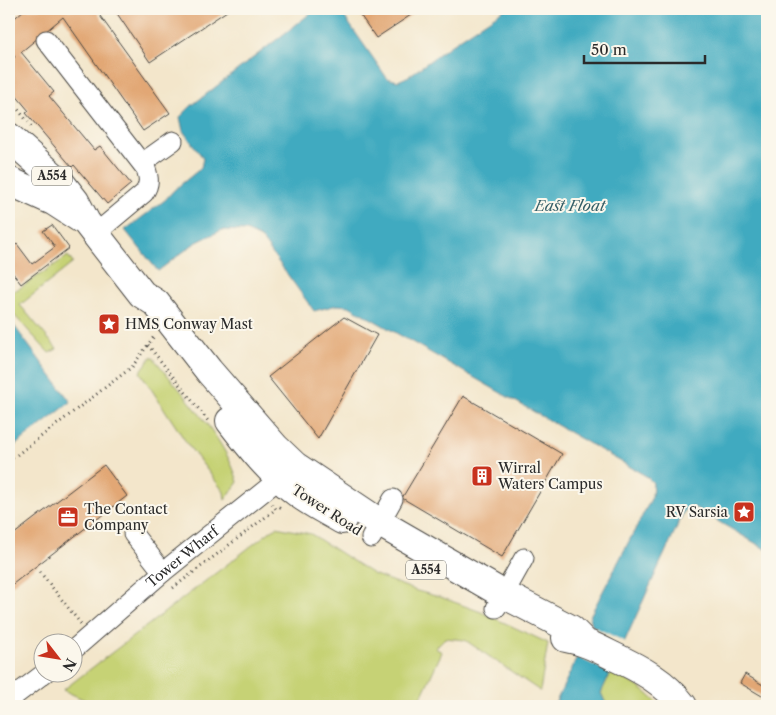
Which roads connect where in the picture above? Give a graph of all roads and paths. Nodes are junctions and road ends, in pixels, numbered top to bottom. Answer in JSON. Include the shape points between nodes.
{"nodes":[{"id":1,"x":46,"y":40,"type":"dead end"},
{"id":2,"x":9,"y":137,"type":"edge"},
{"id":3,"x":174,"y":141,"type":"dead end"},
{"id":4,"x":142,"y":163,"type":"junction"},
{"id":5,"x":9,"y":180,"type":"edge"},
{"id":6,"x":91,"y":228,"type":"junction"},
{"id":7,"x":142,"y":294,"type":"junction"},
{"id":8,"x":159,"y":328,"type":"junction"},
{"id":9,"x":9,"y":461,"type":"edge"},
{"id":10,"x":287,"y":472,"type":"junction"},
{"id":11,"x":393,"y":499,"type":"dead end"},
{"id":12,"x":276,"y":510,"type":"dead end"},
{"id":13,"x":376,"y":531,"type":"junction"},
{"id":14,"x":133,"y":534,"type":"dead end"},
{"id":15,"x":524,"y":558,"type":"dead end"},
{"id":16,"x":40,"y":572,"type":"dead end"},
{"id":17,"x":163,"y":572,"type":"junction"},
{"id":18,"x":147,"y":586,"type":"junction"},
{"id":19,"x":499,"y":601,"type":"junction"},
{"id":20,"x":90,"y":636,"type":"junction"},
{"id":21,"x":82,"y":642,"type":"edge"},
{"id":22,"x":32,"y":682,"type":"edge"},
{"id":23,"x":10,"y":697,"type":"edge"},
{"id":24,"x":683,"y":706,"type":"edge"}],
"edges":[{"from":1,"to":4,"type":"street"},
{"from":2,"to":6,"type":"highway","name":"Tower Road","number":"A554","via":[[61,184]]},
{"from":3,"to":4,"type":"street"},
{"from":4,"to":6,"type":"street","via":[[149,180],[144,193]]},
{"from":5,"to":6,"type":"highway","name":"Tower Road","number":"A554","via":[[53,201]]},
{"from":6,"to":7,"type":"highway","name":"Tower Road","number":"A554"},
{"from":7,"to":8,"type":"highway","name":"Tower Road","number":"A554","via":[[144,310]]},
{"from":7,"to":10,"type":"highway","name":"Tower Road","number":"A554","via":[[156,303],[209,371],[275,446]]},
{"from":8,"to":9,"type":"path","via":[[132,367]]},
{"from":8,"to":10,"type":"highway","name":"Tower Road","number":"A554","via":[[259,459]]},
{"from":10,"to":13,"type":"highway","name":"Tower Road","number":"A554","via":[[298,493]]},
{"from":10,"to":17,"type":"street","name":"Tower Wharf"},
{"from":11,"to":13,"type":"street"},
{"from":12,"to":18,"type":"path","via":[[159,599]]},
{"from":13,"to":19,"type":"highway","name":"Tower Road","number":"A554"},
{"from":14,"to":17,"type":"street"},
{"from":15,"to":19,"type":"street"},
{"from":16,"to":20,"type":"path"},
{"from":17,"to":18,"type":"street","name":"Tower Wharf"},
{"from":18,"to":20,"type":"street","name":"Tower Wharf"},
{"from":19,"to":24,"type":"highway","name":"Tower Road","number":"A554","via":[[562,638],[583,641],[644,672],[663,684]]},
{"from":20,"to":21,"type":"street","name":"Tower Wharf"},
{"from":22,"to":23,"type":"street"}]}
